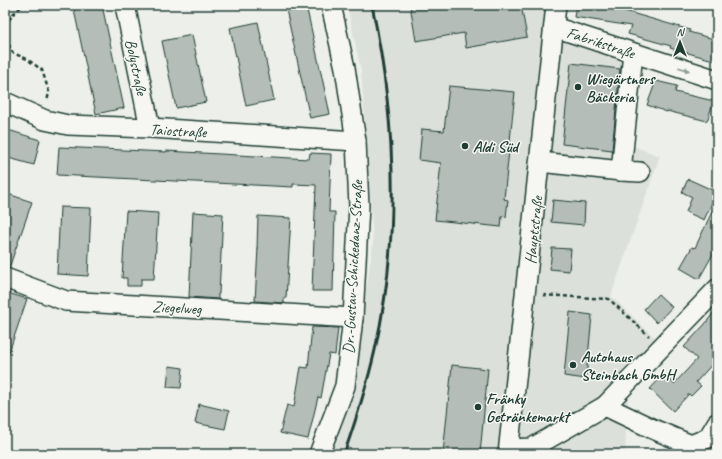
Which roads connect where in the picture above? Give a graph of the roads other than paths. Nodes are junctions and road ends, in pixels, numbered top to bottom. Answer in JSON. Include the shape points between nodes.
{"nodes":[{"id":1,"x":125,"y":5,"type":"edge"},
{"id":2,"x":331,"y":5,"type":"edge"},
{"id":3,"x":556,"y":5,"type":"edge"},
{"id":4,"x":554,"y":27,"type":"junction"},
{"id":5,"x":633,"y":52,"type":"junction"},
{"id":6,"x":717,"y":80,"type":"edge"},
{"id":7,"x":5,"y":102,"type":"edge"},
{"id":8,"x":150,"y":128,"type":"junction"},
{"id":9,"x":356,"y":140,"type":"junction"},
{"id":10,"x":540,"y":162,"type":"junction"},
{"id":11,"x":5,"y":278,"type":"edge"},
{"id":12,"x":717,"y":289,"type":"edge"},
{"id":13,"x":353,"y":318,"type":"junction"},
{"id":14,"x":605,"y":406,"type":"junction"},
{"id":15,"x":717,"y":423,"type":"edge"},
{"id":16,"x":688,"y":449,"type":"edge"},
{"id":17,"x":509,"y":452,"type":"edge"},
{"id":18,"x":319,"y":454,"type":"edge"}],
"edges":[{"from":1,"to":8,"type":"street","name":"Bolystraße"},
{"from":2,"to":9,"type":"street","name":"Dr.-Gustav-Schickedanz-Straße","via":[[345,68]]},
{"from":3,"to":4,"type":"street","name":"Hauptstraße"},
{"from":4,"to":5,"type":"street","name":"Fabrikstraße"},
{"from":4,"to":10,"type":"street","name":"Hauptstraße"},
{"from":5,"to":6,"type":"street","name":"Fabrikstraße","one_way":true},
{"from":5,"to":10,"type":"street","via":[[630,172]]},
{"from":7,"to":8,"type":"street","name":"Taiostraße","via":[[45,120],[68,125]]},
{"from":8,"to":9,"type":"street","name":"Taiostraße"},
{"from":9,"to":13,"type":"street","name":"Dr.-Gustav-Schickedanz-Straße","via":[[359,206]]},
{"from":10,"to":17,"type":"street","name":"Hauptstraße"},
{"from":11,"to":13,"type":"street","name":"Ziegelweg","via":[[66,301]]},
{"from":12,"to":14,"type":"street"},
{"from":13,"to":18,"type":"street","name":"Dr.-Gustav-Schickedanz-Straße","via":[[345,386]]},
{"from":14,"to":16,"type":"street"},
{"from":14,"to":17,"type":"street","via":[[532,448]]},
{"from":15,"to":16,"type":"street","via":[[708,438]]}]}
